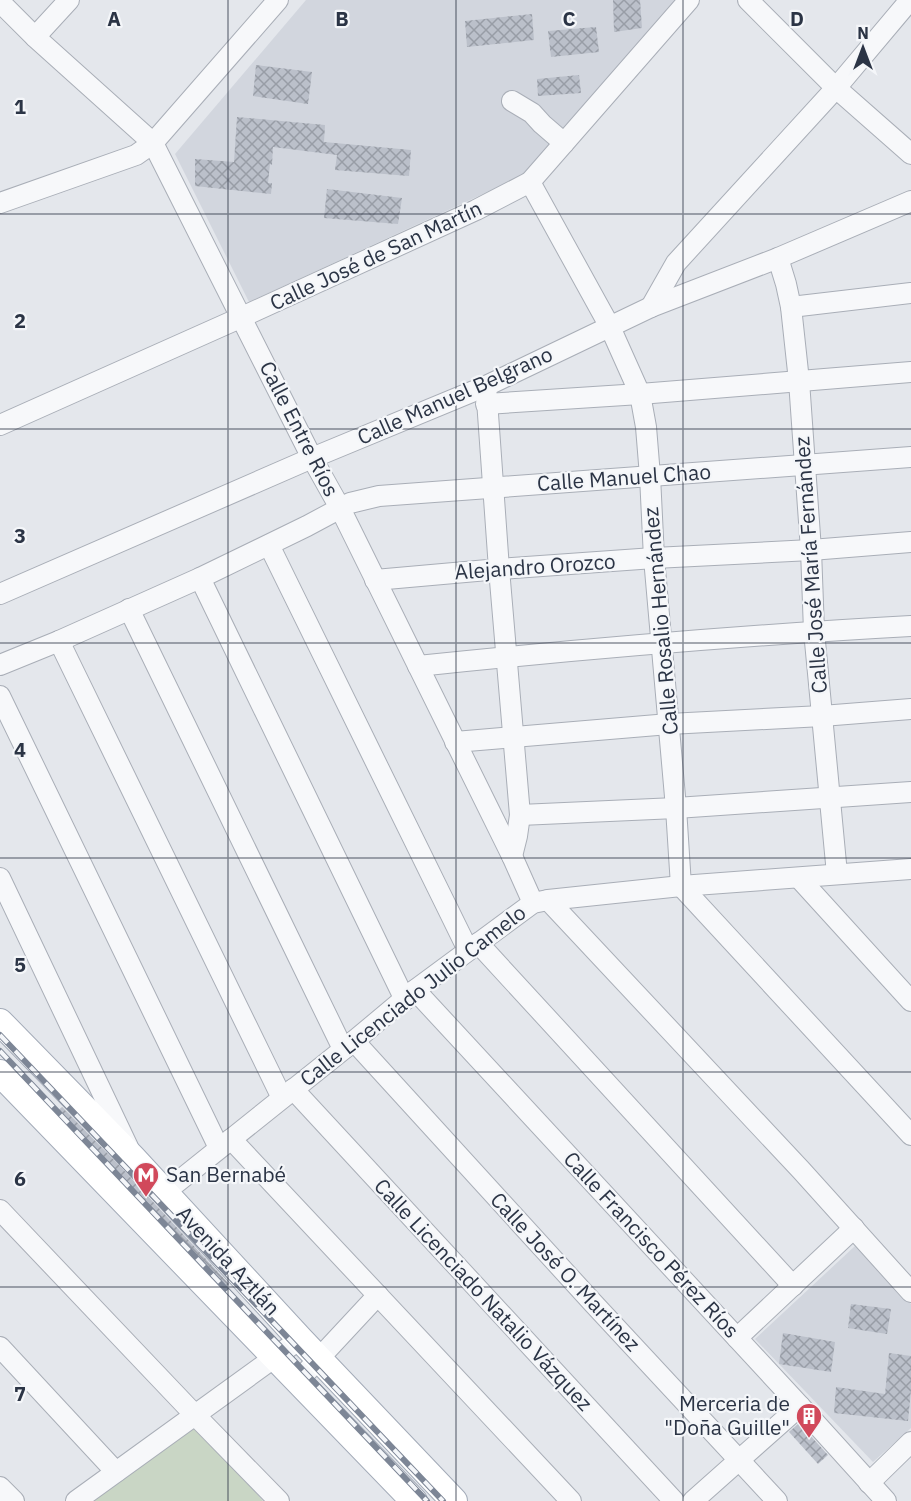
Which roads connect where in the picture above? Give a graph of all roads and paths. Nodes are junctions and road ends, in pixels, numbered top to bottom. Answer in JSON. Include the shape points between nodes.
{"nodes":[{"id":1,"x":69,"y":0,"type":"edge"},
{"id":2,"x":278,"y":0,"type":"edge"},
{"id":3,"x":689,"y":0,"type":"edge"},
{"id":4,"x":748,"y":0,"type":"edge"},
{"id":5,"x":910,"y":0,"type":"edge"},
{"id":6,"x":0,"y":2,"type":"edge"},
{"id":7,"x":35,"y":37,"type":"junction"},
{"id":8,"x":836,"y":88,"type":"junction"},
{"id":9,"x":512,"y":100,"type":"dead end"},
{"id":10,"x":153,"y":143,"type":"junction"},
{"id":11,"x":564,"y":143,"type":"junction"},
{"id":12,"x":911,"y":154,"type":"edge"},
{"id":13,"x":530,"y":182,"type":"junction"},
{"id":14,"x":911,"y":201,"type":"edge"},
{"id":15,"x":0,"y":203,"type":"edge"},
{"id":16,"x":778,"y":258,"type":"junction"},
{"id":17,"x":911,"y":293,"type":"edge"},
{"id":18,"x":651,"y":307,"type":"junction"},
{"id":19,"x":791,"y":308,"type":"junction"},
{"id":20,"x":242,"y":318,"type":"junction"},
{"id":21,"x":610,"y":327,"type":"junction"},
{"id":22,"x":911,"y":372,"type":"edge"},
{"id":23,"x":799,"y":381,"type":"junction"},
{"id":24,"x":640,"y":394,"type":"junction"},
{"id":25,"x":486,"y":395,"type":"junction"},
{"id":26,"x":0,"y":425,"type":"edge"},
{"id":27,"x":911,"y":457,"type":"edge"},
{"id":28,"x":312,"y":458,"type":"junction"},
{"id":29,"x":804,"y":465,"type":"junction"},
{"id":30,"x":650,"y":476,"type":"junction"},
{"id":31,"x":492,"y":488,"type":"junction"},
{"id":32,"x":340,"y":508,"type":"junction"},
{"id":33,"x":911,"y":542,"type":"edge"},
{"id":34,"x":269,"y":545,"type":"junction"},
{"id":35,"x":811,"y":550,"type":"junction"},
{"id":36,"x":654,"y":558,"type":"junction"},
{"id":37,"x":499,"y":569,"type":"junction"},
{"id":38,"x":200,"y":578,"type":"junction"},
{"id":39,"x":375,"y":580,"type":"junction"},
{"id":40,"x":2,"y":588,"type":"edge"},
{"id":41,"x":129,"y":609,"type":"junction"},
{"id":42,"x":911,"y":626,"type":"edge"},
{"id":43,"x":814,"y":631,"type":"junction"},
{"id":44,"x":59,"y":641,"type":"junction"},
{"id":45,"x":662,"y":643,"type":"junction"},
{"id":46,"x":506,"y":657,"type":"junction"},
{"id":47,"x":0,"y":665,"type":"edge"},
{"id":48,"x":418,"y":666,"type":"junction"},
{"id":49,"x":0,"y":696,"type":"edge"},
{"id":50,"x":911,"y":709,"type":"edge"},
{"id":51,"x":822,"y":716,"type":"junction"},
{"id":52,"x":669,"y":724,"type":"junction"},
{"id":53,"x":513,"y":737,"type":"junction"},
{"id":54,"x":455,"y":742,"type":"junction"},
{"id":55,"x":911,"y":792,"type":"edge"},
{"id":56,"x":830,"y":798,"type":"junction"},
{"id":57,"x":676,"y":808,"type":"junction"},
{"id":58,"x":520,"y":814,"type":"junction"},
{"id":59,"x":512,"y":856,"type":"junction"},
{"id":60,"x":911,"y":869,"type":"edge"},
{"id":61,"x":837,"y":874,"type":"junction"},
{"id":62,"x":0,"y":878,"type":"edge"},
{"id":63,"x":799,"y":878,"type":"junction"},
{"id":64,"x":681,"y":886,"type":"junction"},
{"id":65,"x":540,"y":902,"type":"junction"},
{"id":66,"x":473,"y":946,"type":"junction"},
{"id":67,"x":410,"y":995,"type":"junction"},
{"id":68,"x":911,"y":1001,"type":"edge"},
{"id":69,"x":0,"y":1022,"type":"edge"},
{"id":70,"x":349,"y":1045,"type":"junction"},
{"id":71,"x":0,"y":1073,"type":"edge"},
{"id":72,"x":287,"y":1094,"type":"junction"},
{"id":73,"x":911,"y":1135,"type":"edge"},
{"id":74,"x":225,"y":1143,"type":"junction"},
{"id":75,"x":132,"y":1157,"type":"junction"},
{"id":76,"x":165,"y":1192,"type":"junction"},
{"id":77,"x":0,"y":1210,"type":"edge"},
{"id":78,"x":854,"y":1228,"type":"junction"},
{"id":79,"x":793,"y":1286,"type":"junction"},
{"id":80,"x":911,"y":1292,"type":"edge"},
{"id":81,"x":378,"y":1295,"type":"junction"},
{"id":82,"x":736,"y":1338,"type":"junction"},
{"id":83,"x":300,"y":1339,"type":"junction"},
{"id":84,"x":0,"y":1347,"type":"edge"},
{"id":85,"x":275,"y":1357,"type":"junction"},
{"id":86,"x":319,"y":1359,"type":"junction"},
{"id":87,"x":298,"y":1381,"type":"junction"},
{"id":88,"x":800,"y":1406,"type":"junction"},
{"id":89,"x":194,"y":1414,"type":"junction"},
{"id":90,"x":911,"y":1442,"type":"edge"},
{"id":91,"x":739,"y":1460,"type":"junction"},
{"id":92,"x":116,"y":1472,"type":"junction"},
{"id":93,"x":869,"y":1483,"type":"junction"},
{"id":94,"x":0,"y":1487,"type":"edge"},
{"id":95,"x":14,"y":1501,"type":"edge"},
{"id":96,"x":76,"y":1501,"type":"edge"},
{"id":97,"x":279,"y":1501,"type":"edge"},
{"id":98,"x":414,"y":1501,"type":"edge"},
{"id":99,"x":454,"y":1501,"type":"edge"},
{"id":100,"x":571,"y":1501,"type":"edge"},
{"id":101,"x":674,"y":1501,"type":"edge"},
{"id":102,"x":693,"y":1501,"type":"edge"},
{"id":103,"x":777,"y":1501,"type":"edge"},
{"id":104,"x":885,"y":1501,"type":"edge"}],
"edges":[{"from":1,"to":7,"type":"street"},
{"from":2,"to":10,"type":"street"},
{"from":3,"to":11,"type":"street","name":"Calle José de San Martín"},
{"from":4,"to":8,"type":"street"},
{"from":5,"to":8,"type":"street"},
{"from":6,"to":7,"type":"street","name":"Calle Entre Ríos"},
{"from":7,"to":10,"type":"street","name":"Calle Entre Ríos"},
{"from":8,"to":12,"type":"street"},
{"from":8,"to":18,"type":"street","via":[[676,263]]},
{"from":9,"to":11,"type":"street"},
{"from":10,"to":15,"type":"street","via":[[136,155]]},
{"from":10,"to":20,"type":"street","name":"Calle Entre Ríos"},
{"from":11,"to":13,"type":"street","name":"Calle José de San Martín"},
{"from":13,"to":20,"type":"street","name":"Calle José de San Martín"},
{"from":13,"to":21,"type":"street","name":"Calle Rosalio Hernández"},
{"from":14,"to":16,"type":"street","name":"Calle Manuel Belgrano"},
{"from":16,"to":18,"type":"street","name":"Calle Manuel Belgrano"},
{"from":16,"to":19,"type":"street","name":"Calle José María Fernández"},
{"from":17,"to":19,"type":"street"},
{"from":18,"to":21,"type":"street","name":"Calle Manuel Belgrano"},
{"from":19,"to":23,"type":"street","name":"Calle José María Fernández"},
{"from":20,"to":26,"type":"street","name":"Calle José de San Martín"},
{"from":20,"to":28,"type":"street","name":"Calle Entre Ríos"},
{"from":21,"to":24,"type":"street","name":"Calle Rosalio Hernández"},
{"from":21,"to":25,"type":"street","name":"Calle Manuel Belgrano"},
{"from":22,"to":23,"type":"street"},
{"from":23,"to":24,"type":"street"},
{"from":23,"to":29,"type":"street","name":"Calle José María Fernández"},
{"from":24,"to":25,"type":"street"},
{"from":24,"to":30,"type":"street","name":"Calle Rosalio Hernández"},
{"from":25,"to":28,"type":"street","name":"Calle Manuel Belgrano"},
{"from":25,"to":31,"type":"street"},
{"from":27,"to":29,"type":"street","name":"Calle Manuel Chao"},
{"from":28,"to":32,"type":"street","name":"Calle Entre Ríos"},
{"from":28,"to":40,"type":"street","name":"Calle Manuel Belgrano"},
{"from":29,"to":30,"type":"street","name":"Calle Manuel Chao"},
{"from":29,"to":35,"type":"street","name":"Calle José María Fernández"},
{"from":30,"to":31,"type":"street","name":"Calle Manuel Chao"},
{"from":30,"to":36,"type":"street","name":"Calle Rosalio Hernández"},
{"from":31,"to":32,"type":"street","name":"Calle Manuel Chao","via":[[379,496]]},
{"from":31,"to":37,"type":"street"},
{"from":32,"to":34,"type":"street","name":"Calle Manuel Chao"},
{"from":32,"to":39,"type":"street","name":"Calle Entre Ríos"},
{"from":33,"to":35,"type":"street","name":"Alejandro Orozco"},
{"from":34,"to":38,"type":"street","name":"Calle Manuel Chao"},
{"from":34,"to":66,"type":"street"},
{"from":35,"to":36,"type":"street","name":"Alejandro Orozco"},
{"from":35,"to":43,"type":"street","name":"Calle José María Fernández"},
{"from":36,"to":37,"type":"street","name":"Alejandro Orozco"},
{"from":36,"to":45,"type":"street","name":"Calle Rosalio Hernández"},
{"from":37,"to":39,"type":"street","name":"Alejandro Orozco"},
{"from":37,"to":46,"type":"street"},
{"from":38,"to":41,"type":"street","name":"Calle Manuel Chao"},
{"from":38,"to":67,"type":"street","name":"Calle Francisco Pérez Ríos"},
{"from":39,"to":48,"type":"street","name":"Calle Entre Ríos"},
{"from":41,"to":44,"type":"street","name":"Calle Manuel Chao"},
{"from":41,"to":70,"type":"street","name":"Calle José O. Martínez"},
{"from":42,"to":43,"type":"street"},
{"from":43,"to":45,"type":"street"},
{"from":43,"to":51,"type":"street","name":"Calle José María Fernández"},
{"from":44,"to":47,"type":"street","name":"Calle Manuel Chao"},
{"from":44,"to":72,"type":"street","name":"Calle Licenciado Natalio Vázquez"},
{"from":45,"to":46,"type":"street"},
{"from":45,"to":52,"type":"street","name":"Calle Rosalio Hernández"},
{"from":46,"to":48,"type":"street"},
{"from":46,"to":53,"type":"street"},
{"from":48,"to":54,"type":"street","name":"Calle Entre Ríos"},
{"from":49,"to":74,"type":"street"},
{"from":50,"to":51,"type":"street"},
{"from":51,"to":52,"type":"street"},
{"from":51,"to":56,"type":"street","name":"Calle José María Fernández"},
{"from":52,"to":53,"type":"street"},
{"from":52,"to":57,"type":"street","name":"Calle Rosalio Hernández"},
{"from":53,"to":54,"type":"street"},
{"from":53,"to":58,"type":"street"},
{"from":54,"to":59,"type":"street","name":"Calle Entre Ríos"},
{"from":55,"to":56,"type":"street"},
{"from":56,"to":57,"type":"street"},
{"from":56,"to":61,"type":"street","name":"Calle José María Fernández"},
{"from":57,"to":58,"type":"street"},
{"from":57,"to":64,"type":"street","name":"Calle Rosalio Hernández"},
{"from":58,"to":59,"type":"street"},
{"from":59,"to":65,"type":"street","name":"Calle Entre Ríos"},
{"from":60,"to":61,"type":"street","name":"Calle Licenciado Julio Camelo"},
{"from":61,"to":63,"type":"street","name":"Calle Licenciado Julio Camelo"},
{"from":62,"to":75,"type":"street"},
{"from":63,"to":64,"type":"street","name":"Calle Licenciado Julio Camelo"},
{"from":63,"to":68,"type":"street"},
{"from":64,"to":65,"type":"street","name":"Calle Licenciado Julio Camelo"},
{"from":64,"to":73,"type":"street"},
{"from":65,"to":66,"type":"street","name":"Calle Licenciado Julio Camelo"},
{"from":65,"to":78,"type":"street","name":"Calle Entre Ríos"},
{"from":66,"to":67,"type":"street","name":"Calle Licenciado Julio Camelo"},
{"from":66,"to":79,"type":"street"},
{"from":67,"to":70,"type":"street","name":"Calle Licenciado Julio Camelo"},
{"from":67,"to":82,"type":"street","name":"Calle Francisco Pérez Ríos"},
{"from":69,"to":75,"type":"main road","name":"Avenida Aztlán"},
{"from":70,"to":72,"type":"street","name":"Calle Licenciado Julio Camelo"},
{"from":70,"to":91,"type":"street","name":"Calle José O. Martínez"},
{"from":71,"to":85,"type":"main road","name":"Avenida Aztlán"},
{"from":72,"to":74,"type":"street","name":"Calle Licenciado Julio Camelo"},
{"from":72,"to":101,"type":"street","name":"Calle Licenciado Natalio Vázquez"},
{"from":74,"to":76,"type":"street","name":"Calle Licenciado Julio Camelo"},
{"from":74,"to":81,"type":"street"},
{"from":75,"to":76,"type":"main road","name":"Avenida Aztlán"},
{"from":76,"to":83,"type":"main road","name":"Avenida Aztlán"},
{"from":77,"to":89,"type":"street"},
{"from":78,"to":79,"type":"street"},
{"from":78,"to":80,"type":"street","name":"Calle Entre Ríos"},
{"from":79,"to":82,"type":"street"},
{"from":81,"to":86,"type":"street"},
{"from":81,"to":100,"type":"street"},
{"from":82,"to":88,"type":"street","name":"Calle Francisco Pérez Ríos"},
{"from":83,"to":85,"type":"street"},
{"from":83,"to":86,"type":"main road","name":"Avenida Aztlán"},
{"from":84,"to":92,"type":"street"},
{"from":85,"to":87,"type":"main road","name":"Avenida Aztlán"},
{"from":85,"to":89,"type":"street"},
{"from":86,"to":87,"type":"street"},
{"from":86,"to":99,"type":"main road","name":"Avenida Aztlán"},
{"from":87,"to":98,"type":"main road","name":"Avenida Aztlán"},
{"from":88,"to":91,"type":"street"},
{"from":88,"to":93,"type":"street","name":"Calle Francisco Pérez Ríos"},
{"from":89,"to":92,"type":"street"},
{"from":89,"to":97,"type":"street"},
{"from":90,"to":93,"type":"street"},
{"from":91,"to":102,"type":"street"},
{"from":91,"to":103,"type":"street","name":"Calle José O. Martínez"},
{"from":92,"to":96,"type":"street"},
{"from":93,"to":104,"type":"street","name":"Calle Francisco Pérez Ríos"},
{"from":94,"to":95,"type":"street"}]}
